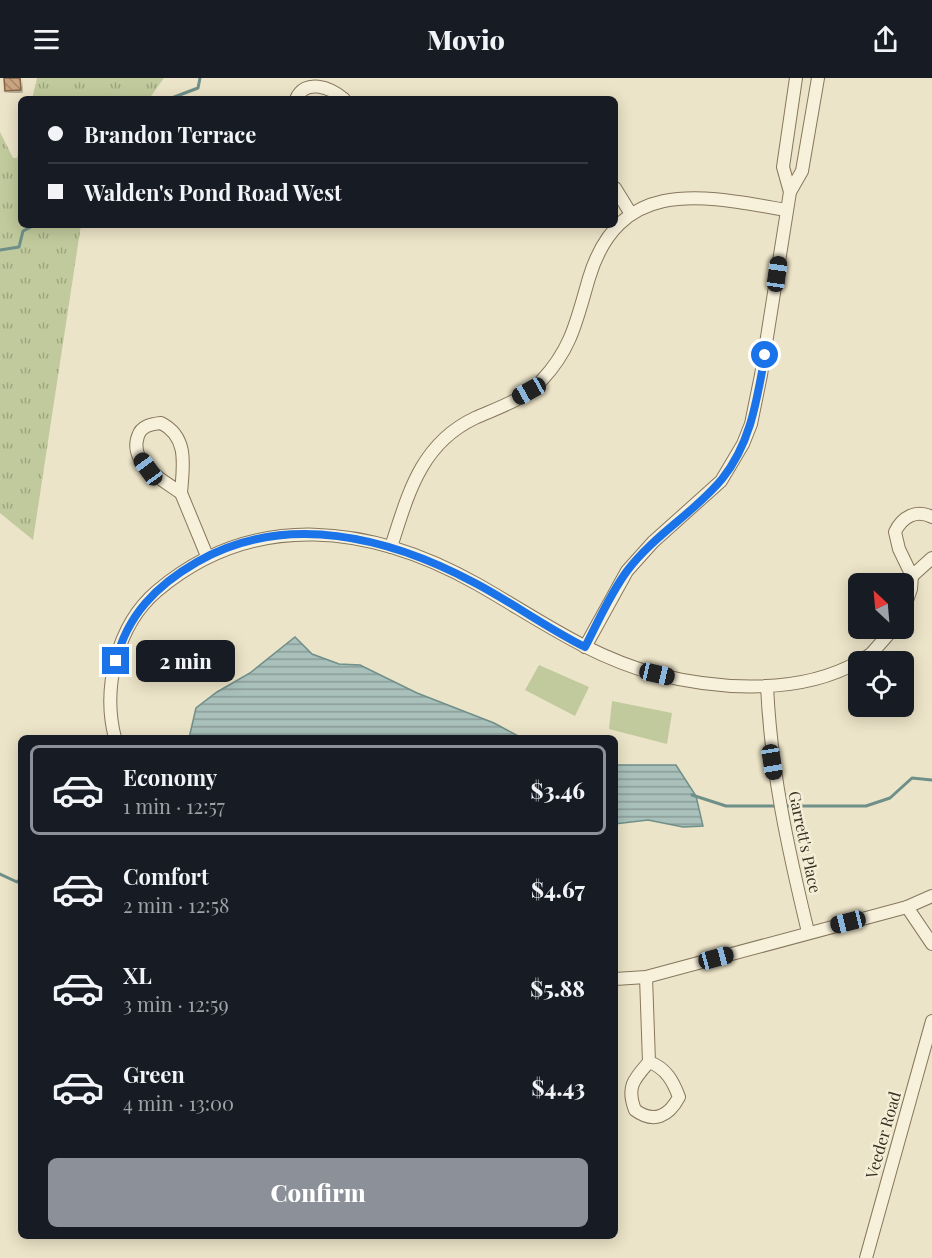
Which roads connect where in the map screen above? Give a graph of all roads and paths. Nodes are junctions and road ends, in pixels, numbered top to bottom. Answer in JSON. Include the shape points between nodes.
{"nodes":[{"id":1,"x":796,"y":78,"type":"edge"},
{"id":2,"x":818,"y":78,"type":"edge"},
{"id":3,"x":298,"y":96,"type":"edge"},
{"id":4,"x":339,"y":96,"type":"edge"},
{"id":5,"x":790,"y":192,"type":"junction"},
{"id":6,"x":618,"y":193,"type":"edge"},
{"id":7,"x":786,"y":210,"type":"junction"},
{"id":8,"x":632,"y":214,"type":"junction"},
{"id":9,"x":181,"y":493,"type":"junction"},
{"id":10,"x":932,"y":517,"type":"edge"},
{"id":11,"x":391,"y":547,"type":"junction"},
{"id":12,"x":207,"y":556,"type":"junction"},
{"id":13,"x":932,"y":558,"type":"edge"},
{"id":14,"x":911,"y":573,"type":"edge"},
{"id":15,"x":914,"y":574,"type":"edge"},
{"id":16,"x":885,"y":639,"type":"edge"},
{"id":17,"x":585,"y":647,"type":"junction"},
{"id":18,"x":875,"y":651,"type":"edge"},
{"id":19,"x":848,"y":666,"type":"edge"},
{"id":20,"x":767,"y":686,"type":"junction"},
{"id":21,"x":115,"y":735,"type":"edge"},
{"id":22,"x":932,"y":896,"type":"edge"},
{"id":23,"x":907,"y":908,"type":"junction"},
{"id":24,"x":808,"y":932,"type":"junction"},
{"id":25,"x":932,"y":944,"type":"edge"},
{"id":26,"x":646,"y":977,"type":"junction"},
{"id":27,"x":618,"y":979,"type":"edge"},
{"id":28,"x":932,"y":1021,"type":"edge"},
{"id":29,"x":649,"y":1062,"type":"junction"},
{"id":30,"x":866,"y":1258,"type":"edge"}],
"edges":[{"from":1,"to":5,"type":"street","via":[[783,167]]},
{"from":2,"to":5,"type":"street","via":[[802,171]]},
{"from":3,"to":4,"type":"street","via":[[310,86],[325,87]]},
{"from":5,"to":7,"type":"street"},
{"from":6,"to":8,"type":"street"},
{"from":7,"to":8,"type":"street","via":[[698,196],[661,201]]},
{"from":7,"to":17,"type":"street","via":[[752,424],[721,481],[627,571]]},
{"from":8,"to":11,"type":"street","via":[[608,240],[593,266],[568,346],[541,382],[470,420],[439,444],[412,482]]},
{"from":9,"to":9,"type":"street","via":[[148,469],[140,458],[136,447],[138,435],[149,424],[168,426],[182,447]]},
{"from":9,"to":12,"type":"street"},
{"from":10,"to":14,"type":"street","via":[[907,517],[895,532]]},
{"from":11,"to":12,"type":"street","via":[[340,535],[297,534],[247,542]]},
{"from":11,"to":17,"type":"street","via":[[477,584],[555,633]]},
{"from":12,"to":21,"type":"street","via":[[179,572],[133,617],[116,661],[111,701]]},
{"from":13,"to":15,"type":"street"},
{"from":16,"to":18,"type":"street"},
{"from":17,"to":20,"type":"street","via":[[632,667],[681,680]]},
{"from":19,"to":20,"type":"street","via":[[824,676]]},
{"from":20,"to":24,"type":"street","name":"Garrett's Place","via":[[770,745],[781,816]]},
{"from":22,"to":23,"type":"street"},
{"from":23,"to":24,"type":"street"},
{"from":23,"to":25,"type":"street"},
{"from":24,"to":26,"type":"street"},
{"from":26,"to":27,"type":"street"},
{"from":26,"to":29,"type":"street"},
{"from":28,"to":30,"type":"street","name":"Veeder Road"},
{"from":29,"to":29,"type":"street","via":[[632,1083],[630,1096],[635,1110],[651,1119],[662,1117],[679,1097],[674,1082]]}]}
